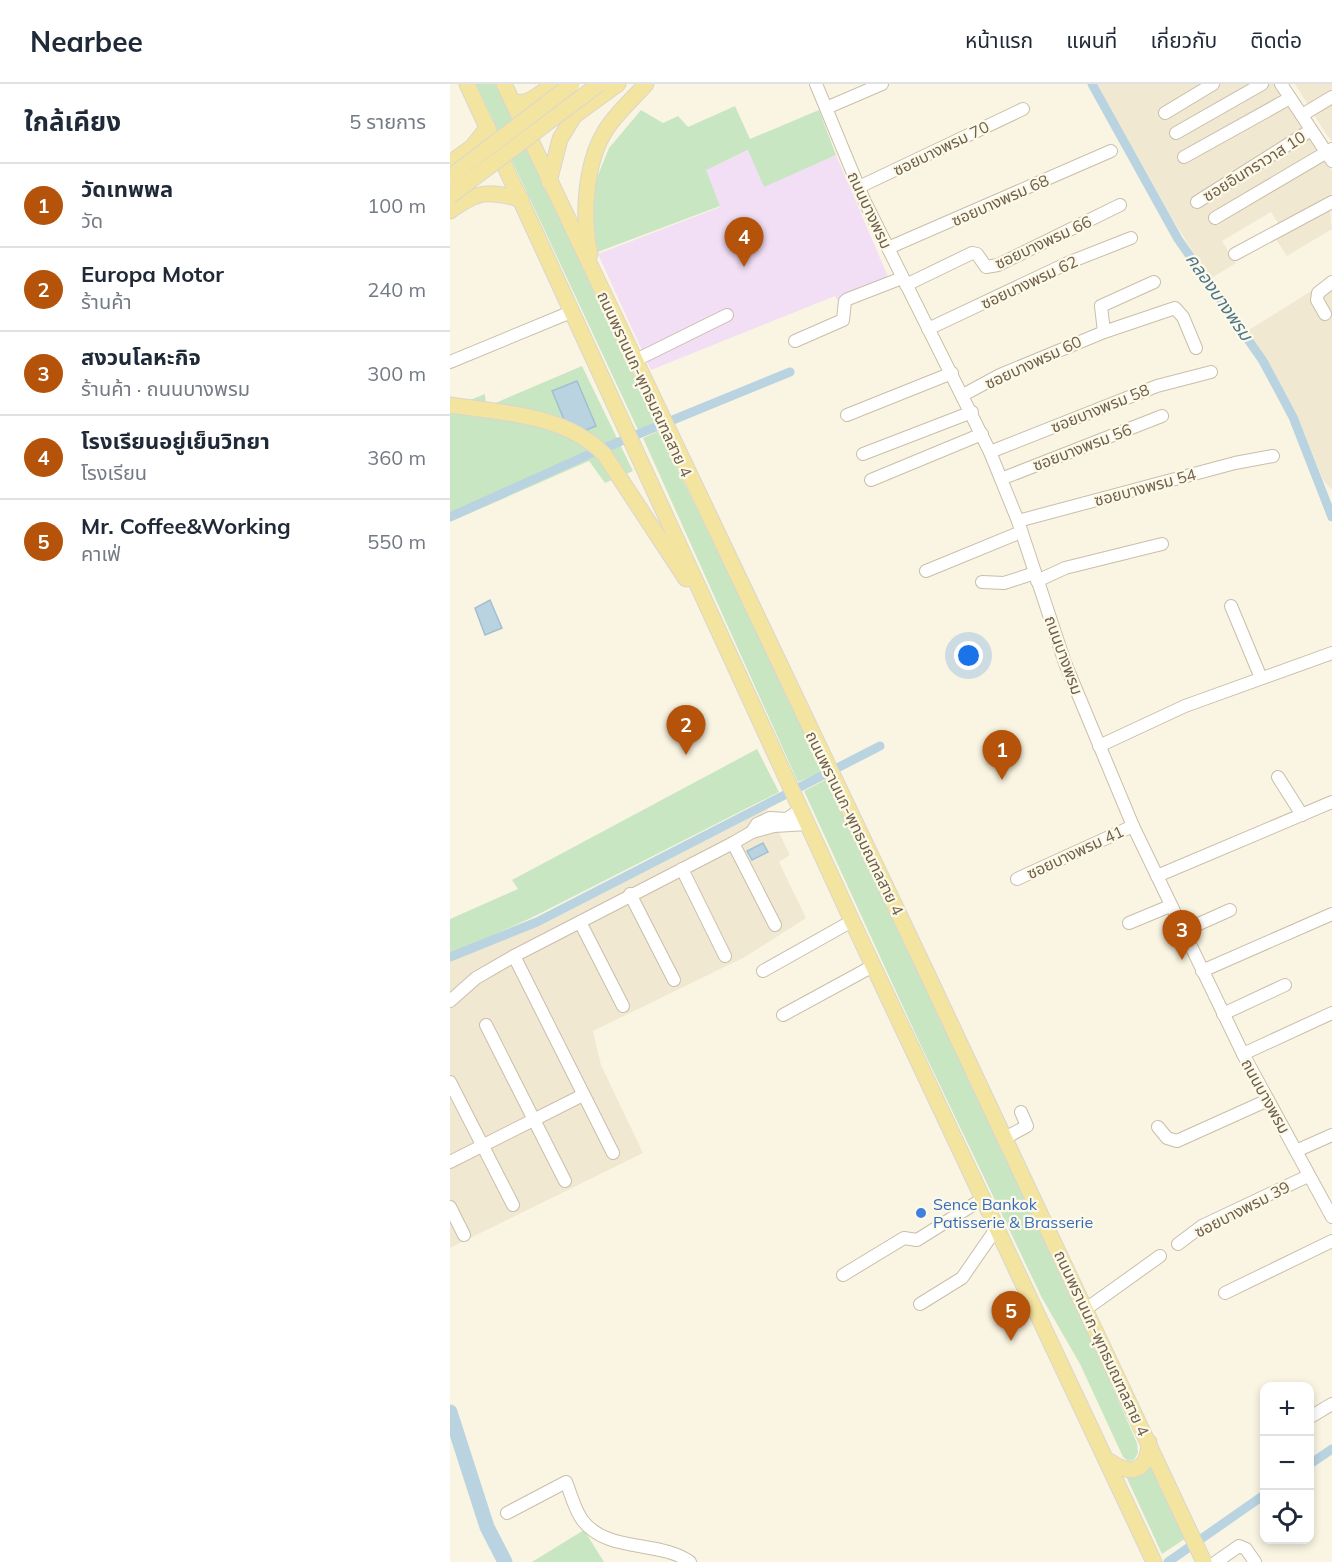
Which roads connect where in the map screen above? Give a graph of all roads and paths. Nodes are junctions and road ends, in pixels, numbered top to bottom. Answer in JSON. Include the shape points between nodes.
{"nodes":[{"id":1,"x":467,"y":84,"type":"edge"},
{"id":2,"x":504,"y":84,"type":"edge"},
{"id":3,"x":553,"y":84,"type":"edge"},
{"id":4,"x":572,"y":84,"type":"edge"},
{"id":5,"x":601,"y":84,"type":"edge"},
{"id":6,"x":618,"y":84,"type":"edge"},
{"id":7,"x":646,"y":84,"type":"edge"},
{"id":8,"x":816,"y":84,"type":"edge"},
{"id":9,"x":882,"y":84,"type":"edge"},
{"id":10,"x":1213,"y":84,"type":"edge"},
{"id":11,"x":1262,"y":84,"type":"edge"},
{"id":12,"x":1287,"y":89,"type":"edge"},
{"id":13,"x":1332,"y":97,"type":"edge"},
{"id":14,"x":512,"y":101,"type":"junction"},
{"id":15,"x":826,"y":108,"type":"junction"},
{"id":16,"x":1023,"y":109,"type":"dead end"},
{"id":17,"x":1165,"y":112,"type":"dead end"},
{"id":18,"x":1302,"y":115,"type":"junction"},
{"id":19,"x":488,"y":127,"type":"junction"},
{"id":20,"x":1311,"y":130,"type":"junction"},
{"id":21,"x":1176,"y":133,"type":"dead end"},
{"id":22,"x":1111,"y":151,"type":"dead end"},
{"id":23,"x":1330,"y":154,"type":"edge"},
{"id":24,"x":1184,"y":157,"type":"dead end"},
{"id":25,"x":450,"y":163,"type":"edge"},
{"id":26,"x":450,"y":177,"type":"edge"},
{"id":27,"x":549,"y":182,"type":"junction"},
{"id":28,"x":859,"y":187,"type":"junction"},
{"id":29,"x":450,"y":196,"type":"edge"},
{"id":30,"x":521,"y":199,"type":"junction"},
{"id":31,"x":1197,"y":202,"type":"dead end"},
{"id":32,"x":1332,"y":202,"type":"edge"},
{"id":33,"x":1120,"y":205,"type":"dead end"},
{"id":34,"x":450,"y":211,"type":"edge"},
{"id":35,"x":1215,"y":218,"type":"dead end"},
{"id":36,"x":1131,"y":238,"type":"dead end"},
{"id":37,"x":888,"y":248,"type":"junction"},
{"id":38,"x":1235,"y":254,"type":"dead end"},
{"id":39,"x":969,"y":260,"type":"dead end"},
{"id":40,"x":594,"y":278,"type":"junction"},
{"id":41,"x":1154,"y":282,"type":"dead end"},
{"id":42,"x":1332,"y":282,"type":"edge"},
{"id":43,"x":906,"y":284,"type":"junction"},
{"id":44,"x":571,"y":312,"type":"junction"},
{"id":45,"x":1325,"y":314,"type":"dead end"},
{"id":46,"x":727,"y":315,"type":"dead end"},
{"id":47,"x":928,"y":328,"type":"junction"},
{"id":48,"x":1104,"y":332,"type":"junction"},
{"id":49,"x":795,"y":341,"type":"dead end"},
{"id":50,"x":1196,"y":348,"type":"dead end"},
{"id":51,"x":634,"y":361,"type":"junction"},
{"id":52,"x":450,"y":362,"type":"edge"},
{"id":53,"x":1211,"y":372,"type":"dead end"},
{"id":54,"x":952,"y":373,"type":"junction"},
{"id":55,"x":963,"y":395,"type":"junction"},
{"id":56,"x":450,"y":405,"type":"edge"},
{"id":57,"x":972,"y":412,"type":"junction"},
{"id":58,"x":847,"y":415,"type":"dead end"},
{"id":59,"x":1162,"y":416,"type":"dead end"},
{"id":60,"x":982,"y":434,"type":"junction"},
{"id":61,"x":990,"y":452,"type":"junction"},
{"id":62,"x":863,"y":454,"type":"dead end"},
{"id":63,"x":1273,"y":456,"type":"dead end"},
{"id":64,"x":1001,"y":478,"type":"junction"},
{"id":65,"x":871,"y":480,"type":"dead end"},
{"id":66,"x":1019,"y":526,"type":"junction"},
{"id":67,"x":1162,"y":544,"type":"dead end"},
{"id":68,"x":926,"y":571,"type":"dead end"},
{"id":69,"x":1036,"y":577,"type":"junction"},
{"id":70,"x":982,"y":582,"type":"dead end"},
{"id":71,"x":1231,"y":606,"type":"dead end"},
{"id":72,"x":714,"y":622,"type":"junction"},
{"id":73,"x":1332,"y":653,"type":"edge"},
{"id":74,"x":1262,"y":678,"type":"junction"},
{"id":75,"x":1099,"y":746,"type":"junction"},
{"id":76,"x":1278,"y":777,"type":"dead end"},
{"id":77,"x":1332,"y":802,"type":"edge"},
{"id":78,"x":801,"y":809,"type":"junction"},
{"id":79,"x":1302,"y":815,"type":"junction"},
{"id":80,"x":808,"y":824,"type":"junction"},
{"id":81,"x":1133,"y":826,"type":"junction"},
{"id":82,"x":752,"y":832,"type":"junction"},
{"id":83,"x":733,"y":843,"type":"junction"},
{"id":84,"x":682,"y":869,"type":"junction"},
{"id":85,"x":1157,"y":876,"type":"junction"},
{"id":86,"x":1017,"y":879,"type":"dead end"},
{"id":87,"x":630,"y":894,"type":"junction"},
{"id":88,"x":1170,"y":906,"type":"junction"},
{"id":89,"x":1230,"y":910,"type":"dead end"},
{"id":90,"x":1332,"y":914,"type":"edge"},
{"id":91,"x":852,"y":921,"type":"junction"},
{"id":92,"x":580,"y":922,"type":"junction"},
{"id":93,"x":1129,"y":923,"type":"dead end"},
{"id":94,"x":775,"y":925,"type":"dead end"},
{"id":95,"x":1183,"y":932,"type":"junction"},
{"id":96,"x":514,"y":956,"type":"junction"},
{"id":97,"x":725,"y":956,"type":"dead end"},
{"id":98,"x":873,"y":966,"type":"junction"},
{"id":99,"x":763,"y":971,"type":"dead end"},
{"id":100,"x":1202,"y":971,"type":"junction"},
{"id":101,"x":674,"y":980,"type":"dead end"},
{"id":102,"x":1285,"y":985,"type":"dead end"},
{"id":103,"x":450,"y":1001,"type":"edge"},
{"id":104,"x":623,"y":1006,"type":"dead end"},
{"id":105,"x":1332,"y":1013,"type":"edge"},
{"id":106,"x":1223,"y":1014,"type":"junction"},
{"id":107,"x":783,"y":1015,"type":"dead end"},
{"id":108,"x":486,"y":1025,"type":"dead end"},
{"id":109,"x":1243,"y":1054,"type":"junction"},
{"id":110,"x":450,"y":1082,"type":"edge"},
{"id":111,"x":583,"y":1095,"type":"junction"},
{"id":112,"x":1268,"y":1100,"type":"junction"},
{"id":113,"x":1021,"y":1112,"type":"dead end"},
{"id":114,"x":534,"y":1120,"type":"junction"},
{"id":115,"x":1158,"y":1126,"type":"dead end"},
{"id":116,"x":1332,"y":1135,"type":"edge"},
{"id":117,"x":1005,"y":1138,"type":"junction"},
{"id":118,"x":483,"y":1146,"type":"junction"},
{"id":119,"x":1296,"y":1151,"type":"junction"},
{"id":120,"x":613,"y":1154,"type":"dead end"},
{"id":121,"x":450,"y":1162,"type":"edge"},
{"id":122,"x":1308,"y":1176,"type":"junction"},
{"id":123,"x":565,"y":1181,"type":"dead end"},
{"id":124,"x":984,"y":1198,"type":"junction"},
{"id":125,"x":513,"y":1205,"type":"dead end"},
{"id":126,"x":450,"y":1207,"type":"edge"},
{"id":127,"x":1332,"y":1217,"type":"edge"},
{"id":128,"x":998,"y":1226,"type":"junction"},
{"id":129,"x":464,"y":1235,"type":"dead end"},
{"id":130,"x":1332,"y":1241,"type":"edge"},
{"id":131,"x":1178,"y":1244,"type":"dead end"},
{"id":132,"x":1160,"y":1256,"type":"dead end"},
{"id":133,"x":843,"y":1275,"type":"dead end"},
{"id":134,"x":1225,"y":1293,"type":"dead end"},
{"id":135,"x":920,"y":1304,"type":"dead end"},
{"id":136,"x":1086,"y":1309,"type":"junction"},
{"id":137,"x":1332,"y":1404,"type":"edge"},
{"id":138,"x":1314,"y":1415,"type":"edge"},
{"id":139,"x":1149,"y":1442,"type":"junction"},
{"id":140,"x":1109,"y":1461,"type":"junction"},
{"id":141,"x":507,"y":1513,"type":"dead end"},
{"id":142,"x":1207,"y":1560,"type":"edge"},
{"id":143,"x":690,"y":1562,"type":"edge"},
{"id":144,"x":1154,"y":1562,"type":"edge"},
{"id":145,"x":1255,"y":1562,"type":"edge"}],
"edges":[{"from":1,"to":19,"type":"main road"},
{"from":2,"to":14,"type":"main road","name":"ถนนพรานนก-พุทธมณฑลสาย 4"},
{"from":3,"to":14,"type":"main road","via":[[527,102]]},
{"from":4,"to":26,"type":"main road","bridge":true},
{"from":5,"to":6,"type":"main road"},
{"from":5,"to":29,"type":"main road","bridge":true},
{"from":6,"to":27,"type":"main road","via":[[570,121],[560,139]]},
{"from":7,"to":40,"type":"main road","via":[[604,132],[596,153],[585,209]]},
{"from":8,"to":15,"type":"street","name":"ถนนบางพรม"},
{"from":9,"to":15,"type":"street"},
{"from":10,"to":17,"type":"street"},
{"from":11,"to":21,"type":"street"},
{"from":12,"to":18,"type":"street"},
{"from":12,"to":24,"type":"street"},
{"from":13,"to":18,"type":"street"},
{"from":14,"to":27,"type":"main road","name":"ถนนพรานนก-พุทธมณฑลสาย 4"},
{"from":15,"to":28,"type":"street","name":"ถนนบางพรม"},
{"from":16,"to":28,"type":"street","name":"ซอยบางพรม 70"},
{"from":18,"to":20,"type":"street"},
{"from":19,"to":25,"type":"main road","via":[[472,147]]},
{"from":19,"to":30,"type":"main road"},
{"from":20,"to":23,"type":"street"},
{"from":20,"to":31,"type":"street","name":"ซอยอินทราวาส 10"},
{"from":22,"to":37,"type":"street","name":"ซอยบางพรม 68"},
{"from":23,"to":35,"type":"street"},
{"from":27,"to":40,"type":"main road","name":"ถนนพรานนก-พุทธมณฑลสาย 4"},
{"from":28,"to":37,"type":"street","name":"ถนนบางพรม"},
{"from":30,"to":34,"type":"main road","via":[[492,192],[474,196]]},
{"from":30,"to":44,"type":"main road"},
{"from":32,"to":38,"type":"street"},
{"from":33,"to":43,"type":"street","name":"ซอยบางพรม 66","via":[[998,266],[986,267],[972,253]]},
{"from":36,"to":47,"type":"street","name":"ซอยบางพรม 62"},
{"from":37,"to":43,"type":"street","name":"ถนนบางพรม"},
{"from":39,"to":43,"type":"street"},
{"from":40,"to":51,"type":"main road","name":"ถนนพรานนก-พุทธมณฑลสาย 4"},
{"from":41,"to":48,"type":"street","via":[[1101,306]]},
{"from":42,"to":45,"type":"street","via":[[1318,293],[1317,300]]},
{"from":43,"to":47,"type":"street","name":"ถนนบางพรม"},
{"from":43,"to":49,"type":"street","via":[[848,299],[843,321]]},
{"from":44,"to":52,"type":"street"},
{"from":44,"to":72,"type":"main road"},
{"from":46,"to":51,"type":"street"},
{"from":47,"to":54,"type":"street","name":"ถนนบางพรม"},
{"from":48,"to":50,"type":"street","name":"ซอยบางพรม 60","via":[[1175,308]]},
{"from":48,"to":55,"type":"street","name":"ซอยบางพรม 60","via":[[1000,375]]},
{"from":51,"to":117,"type":"main road","name":"ถนนพรานนก-พุทธมณฑลสาย 4"},
{"from":53,"to":61,"type":"street","name":"ซอยบางพรม 58","via":[[1156,386]]},
{"from":54,"to":55,"type":"street","name":"ถนนบางพรม"},
{"from":54,"to":58,"type":"street"},
{"from":55,"to":57,"type":"street","name":"ถนนบางพรม"},
{"from":56,"to":72,"type":"main road","via":[[555,422],[600,450]]},
{"from":57,"to":60,"type":"street","name":"ถนนบางพรม"},
{"from":57,"to":62,"type":"street"},
{"from":59,"to":64,"type":"street","name":"ซอยบางพรม 56"},
{"from":60,"to":61,"type":"street","name":"ถนนบางพรม"},
{"from":60,"to":65,"type":"street"},
{"from":61,"to":64,"type":"street","name":"ถนนบางพรม"},
{"from":63,"to":66,"type":"street","name":"ซอยบางพรม 54","via":[[1235,463]]},
{"from":64,"to":66,"type":"street","name":"ถนนบางพรม"},
{"from":66,"to":68,"type":"street","name":"ซอยบางพรม 54"},
{"from":66,"to":69,"type":"street","name":"ถนนบางพรม"},
{"from":67,"to":69,"type":"street"},
{"from":69,"to":70,"type":"street","via":[[1004,583]]},
{"from":69,"to":75,"type":"street","name":"ถนนบางพรม"},
{"from":71,"to":74,"type":"street"},
{"from":72,"to":78,"type":"main road"},
{"from":73,"to":74,"type":"street"},
{"from":74,"to":75,"type":"street","via":[[1185,706]]},
{"from":75,"to":81,"type":"street","name":"ถนนบางพรม"},
{"from":76,"to":79,"type":"street"},
{"from":77,"to":79,"type":"street"},
{"from":78,"to":80,"type":"main road"},
{"from":78,"to":82,"type":"street","via":[[787,819],[770,818]]},
{"from":79,"to":85,"type":"street"},
{"from":80,"to":82,"type":"street"},
{"from":80,"to":91,"type":"main road"},
{"from":81,"to":85,"type":"street","name":"ถนนบางพรม"},
{"from":81,"to":86,"type":"street","name":"ซอยบางพรม 41"},
{"from":82,"to":83,"type":"street"},
{"from":83,"to":84,"type":"street"},
{"from":83,"to":94,"type":"street"},
{"from":84,"to":87,"type":"street"},
{"from":84,"to":97,"type":"street"},
{"from":85,"to":88,"type":"street","name":"ถนนบางพรม"},
{"from":87,"to":92,"type":"street"},
{"from":87,"to":101,"type":"street"},
{"from":88,"to":93,"type":"street"},
{"from":88,"to":95,"type":"street","name":"ถนนบางพรม"},
{"from":89,"to":95,"type":"street"},
{"from":90,"to":100,"type":"street"},
{"from":91,"to":98,"type":"main road"},
{"from":91,"to":99,"type":"street"},
{"from":92,"to":96,"type":"street"},
{"from":92,"to":104,"type":"street"},
{"from":95,"to":100,"type":"street","name":"ถนนบางพรม"},
{"from":96,"to":103,"type":"street","via":[[476,978]]},
{"from":96,"to":111,"type":"street"},
{"from":98,"to":107,"type":"street"},
{"from":98,"to":124,"type":"main road"},
{"from":100,"to":106,"type":"street","name":"ถนนบางพรม"},
{"from":102,"to":106,"type":"street"},
{"from":105,"to":109,"type":"street"},
{"from":106,"to":109,"type":"street","name":"ถนนบางพรม"},
{"from":108,"to":114,"type":"street"},
{"from":109,"to":112,"type":"street","name":"ถนนบางพรม"},
{"from":110,"to":118,"type":"street"},
{"from":111,"to":114,"type":"street"},
{"from":111,"to":120,"type":"street"},
{"from":112,"to":115,"type":"street","via":[[1177,1141],[1167,1138]]},
{"from":112,"to":119,"type":"street","name":"ถนนบางพรม"},
{"from":113,"to":117,"type":"street","via":[[1027,1125]]},
{"from":114,"to":118,"type":"street"},
{"from":114,"to":123,"type":"street"},
{"from":116,"to":119,"type":"street"},
{"from":117,"to":136,"type":"main road","name":"ถนนพรานนก-พุทธมณฑลสาย 4"},
{"from":118,"to":121,"type":"street"},
{"from":118,"to":125,"type":"street"},
{"from":119,"to":122,"type":"street","name":"ถนนบางพรม"},
{"from":122,"to":127,"type":"street","name":"ถนนบางพรม"},
{"from":122,"to":131,"type":"street","name":"ซอยบางพรม 39","via":[[1202,1226]]},
{"from":124,"to":128,"type":"main road"},
{"from":124,"to":133,"type":"street","via":[[917,1240],[904,1239]]},
{"from":126,"to":129,"type":"street"},
{"from":128,"to":135,"type":"street","via":[[962,1278]]},
{"from":128,"to":140,"type":"main road"},
{"from":130,"to":134,"type":"street"},
{"from":132,"to":136,"type":"street"},
{"from":136,"to":139,"type":"main road","name":"ถนนพรานนก-พุทธมณฑลสาย 4"},
{"from":137,"to":138,"type":"street"},
{"from":139,"to":140,"type":"main road","via":[[1148,1456],[1130,1471]]},
{"from":139,"to":142,"type":"main road","name":"ถนนพรานนก-พุทธมณฑลสาย 4"},
{"from":140,"to":144,"type":"main road"},
{"from":141,"to":143,"type":"street","via":[[566,1482],[582,1520],[596,1533],[678,1553]]},
{"from":142,"to":145,"type":"street","via":[[1239,1546]]}]}
